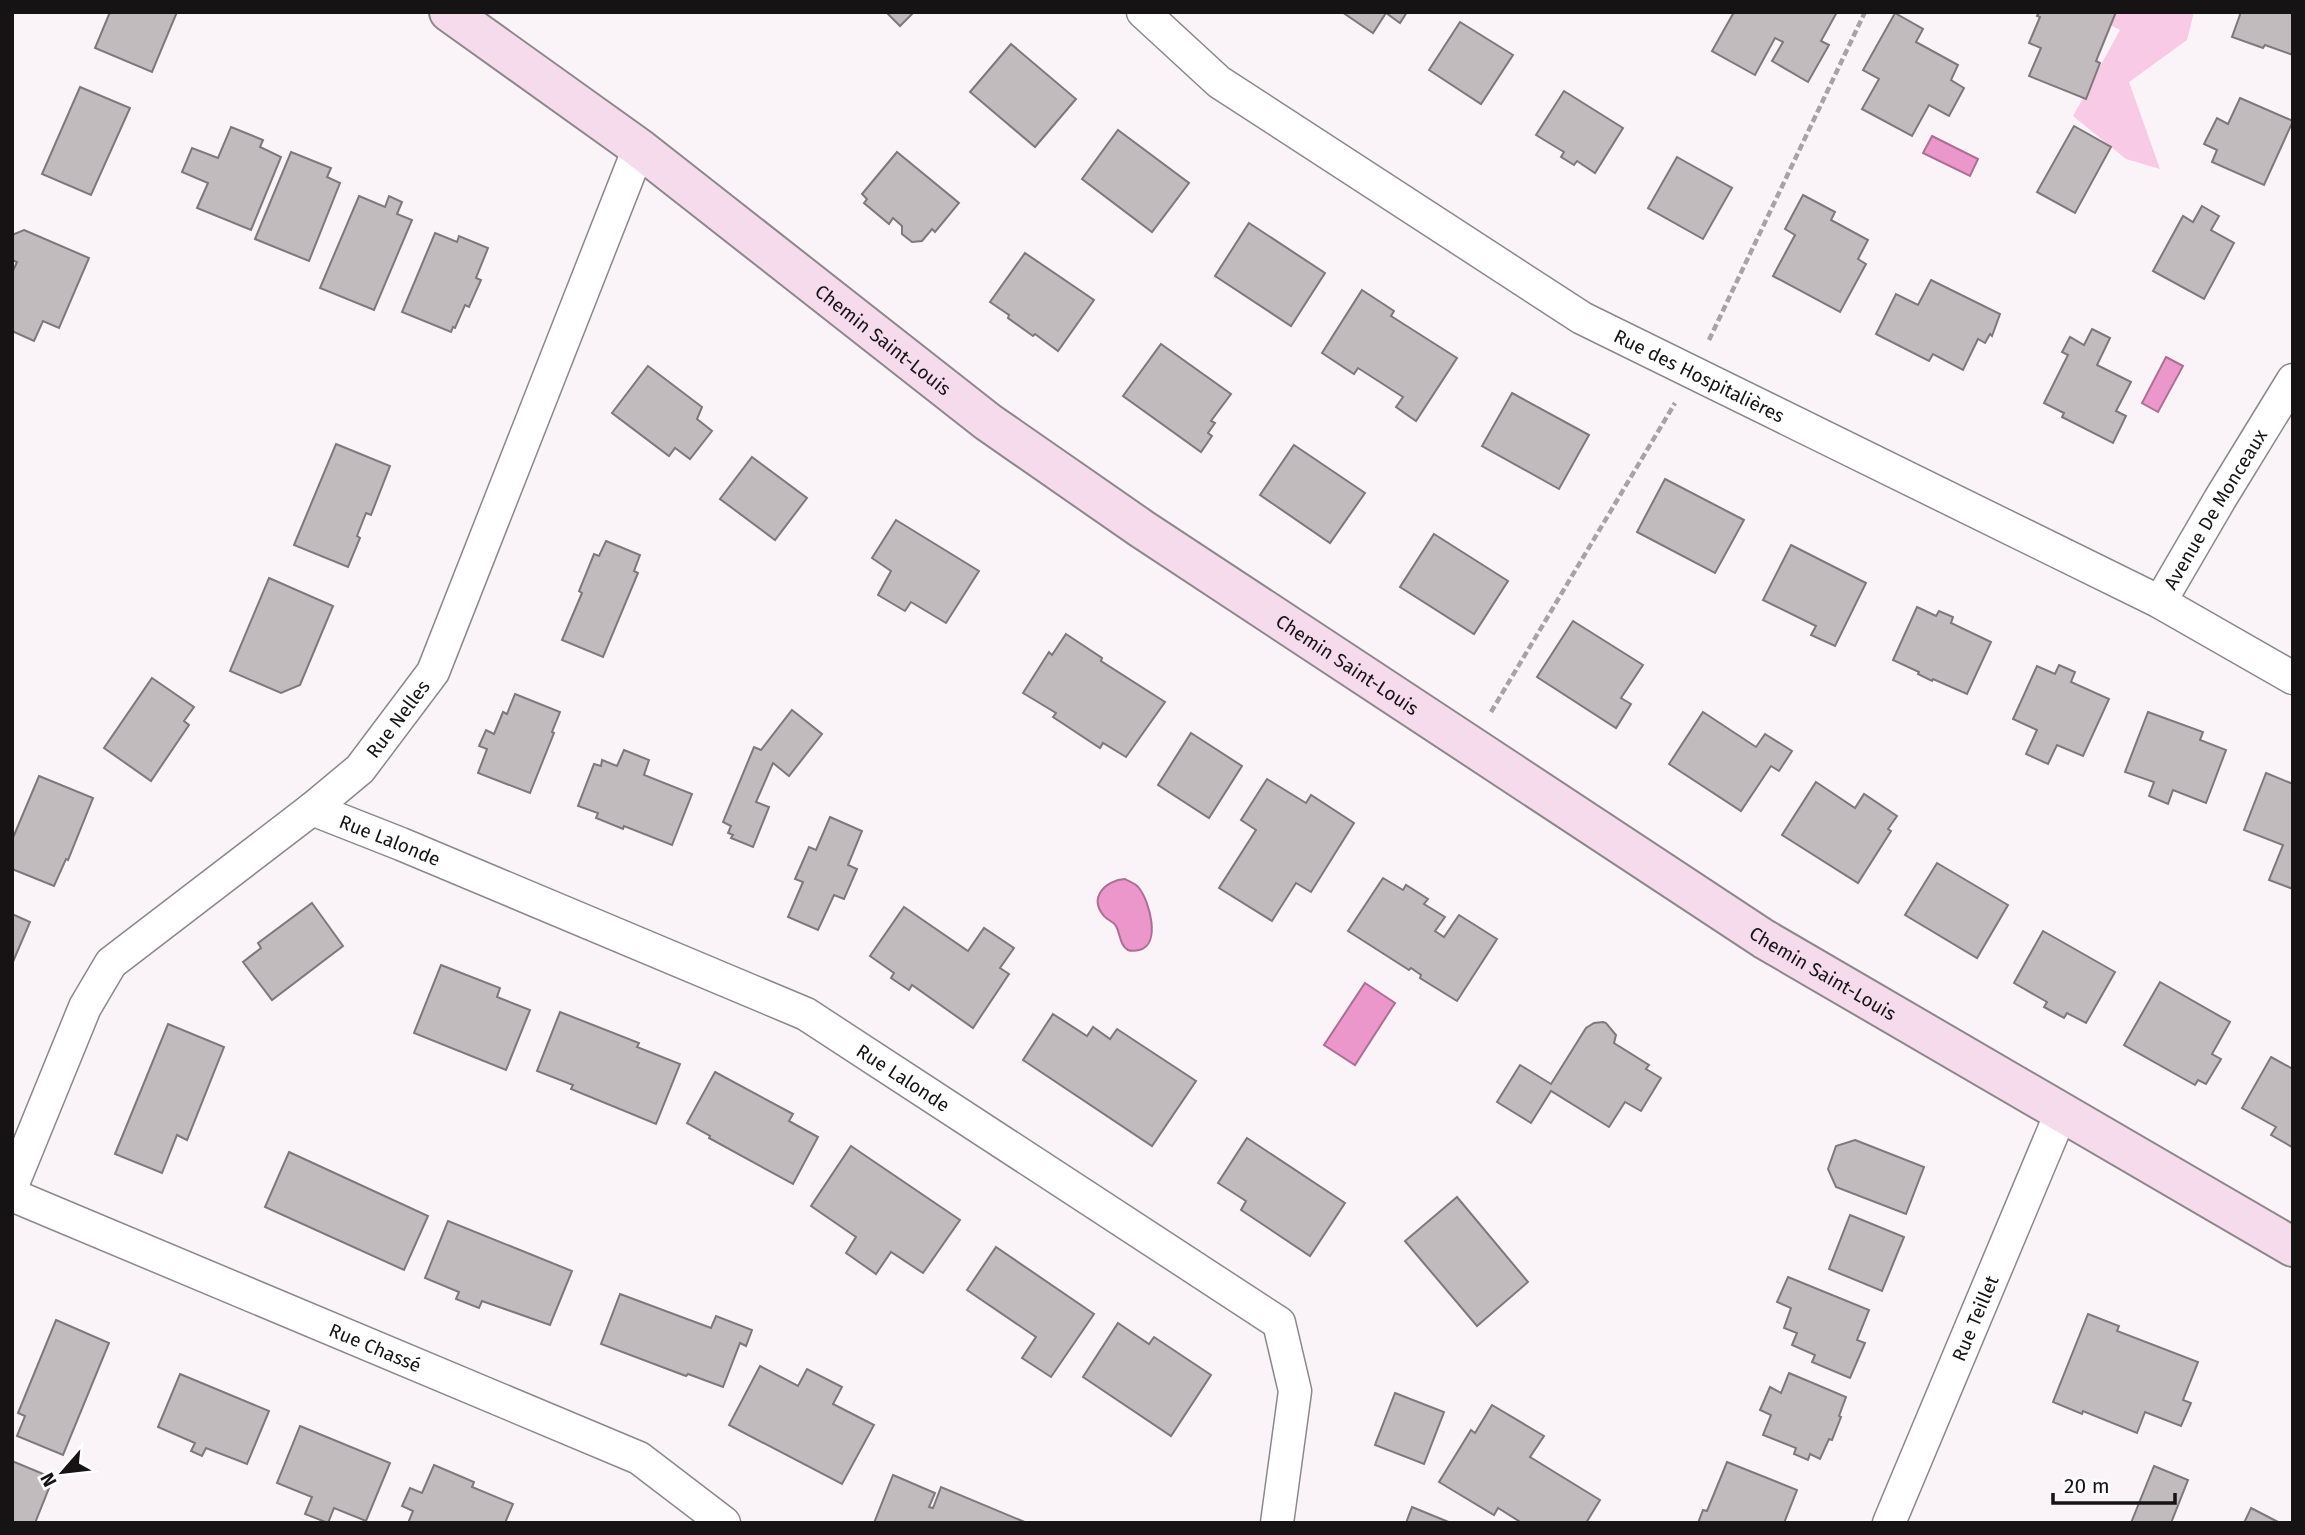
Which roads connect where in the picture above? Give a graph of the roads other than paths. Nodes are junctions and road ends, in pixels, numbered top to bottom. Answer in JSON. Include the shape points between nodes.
{"nodes":[{"id":1,"x":449,"y":12,"type":"edge"},
{"id":2,"x":1143,"y":12,"type":"edge"},
{"id":3,"x":639,"y":148,"type":"junction"},
{"id":4,"x":2293,"y":380,"type":"edge"},
{"id":5,"x":2160,"y":602,"type":"junction"},
{"id":6,"x":2293,"y":678,"type":"edge"},
{"id":7,"x":312,"y":809,"type":"junction"},
{"id":8,"x":2061,"y":1114,"type":"junction"},
{"id":9,"x":12,"y":1186,"type":"edge"},
{"id":10,"x":12,"y":1195,"type":"edge"},
{"id":11,"x":2293,"y":1247,"type":"edge"},
{"id":12,"x":724,"y":1523,"type":"edge"},
{"id":13,"x":1277,"y":1523,"type":"edge"},
{"id":14,"x":1889,"y":1523,"type":"edge"}],
"edges":[{"from":1,"to":3,"type":"street","name":"Chemin Saint-Louis"},
{"from":2,"to":5,"type":"street","name":"Rue des Hospitalières","via":[[1219,82],[1582,318]]},
{"from":3,"to":7,"type":"street","name":"Rue Nelles","via":[[433,672],[360,769]]},
{"from":3,"to":8,"type":"street","name":"Chemin Saint-Louis","via":[[988,422],[1142,529],[1764,939]]},
{"from":4,"to":5,"type":"street","name":"Avenue De Monceaux"},
{"from":5,"to":6,"type":"street","name":"Rue des Hospitalières"},
{"from":7,"to":9,"type":"street","name":"Rue Nelles","via":[[111,963],[85,1007]]},
{"from":7,"to":13,"type":"street","name":"Rue Lalonde","via":[[806,1014],[1279,1323],[1295,1391]]},
{"from":8,"to":11,"type":"street","name":"Chemin Saint-Louis"},
{"from":8,"to":14,"type":"street","name":"Rue Teillet"},
{"from":10,"to":12,"type":"street","name":"Rue Chassé","via":[[639,1458]]}]}
